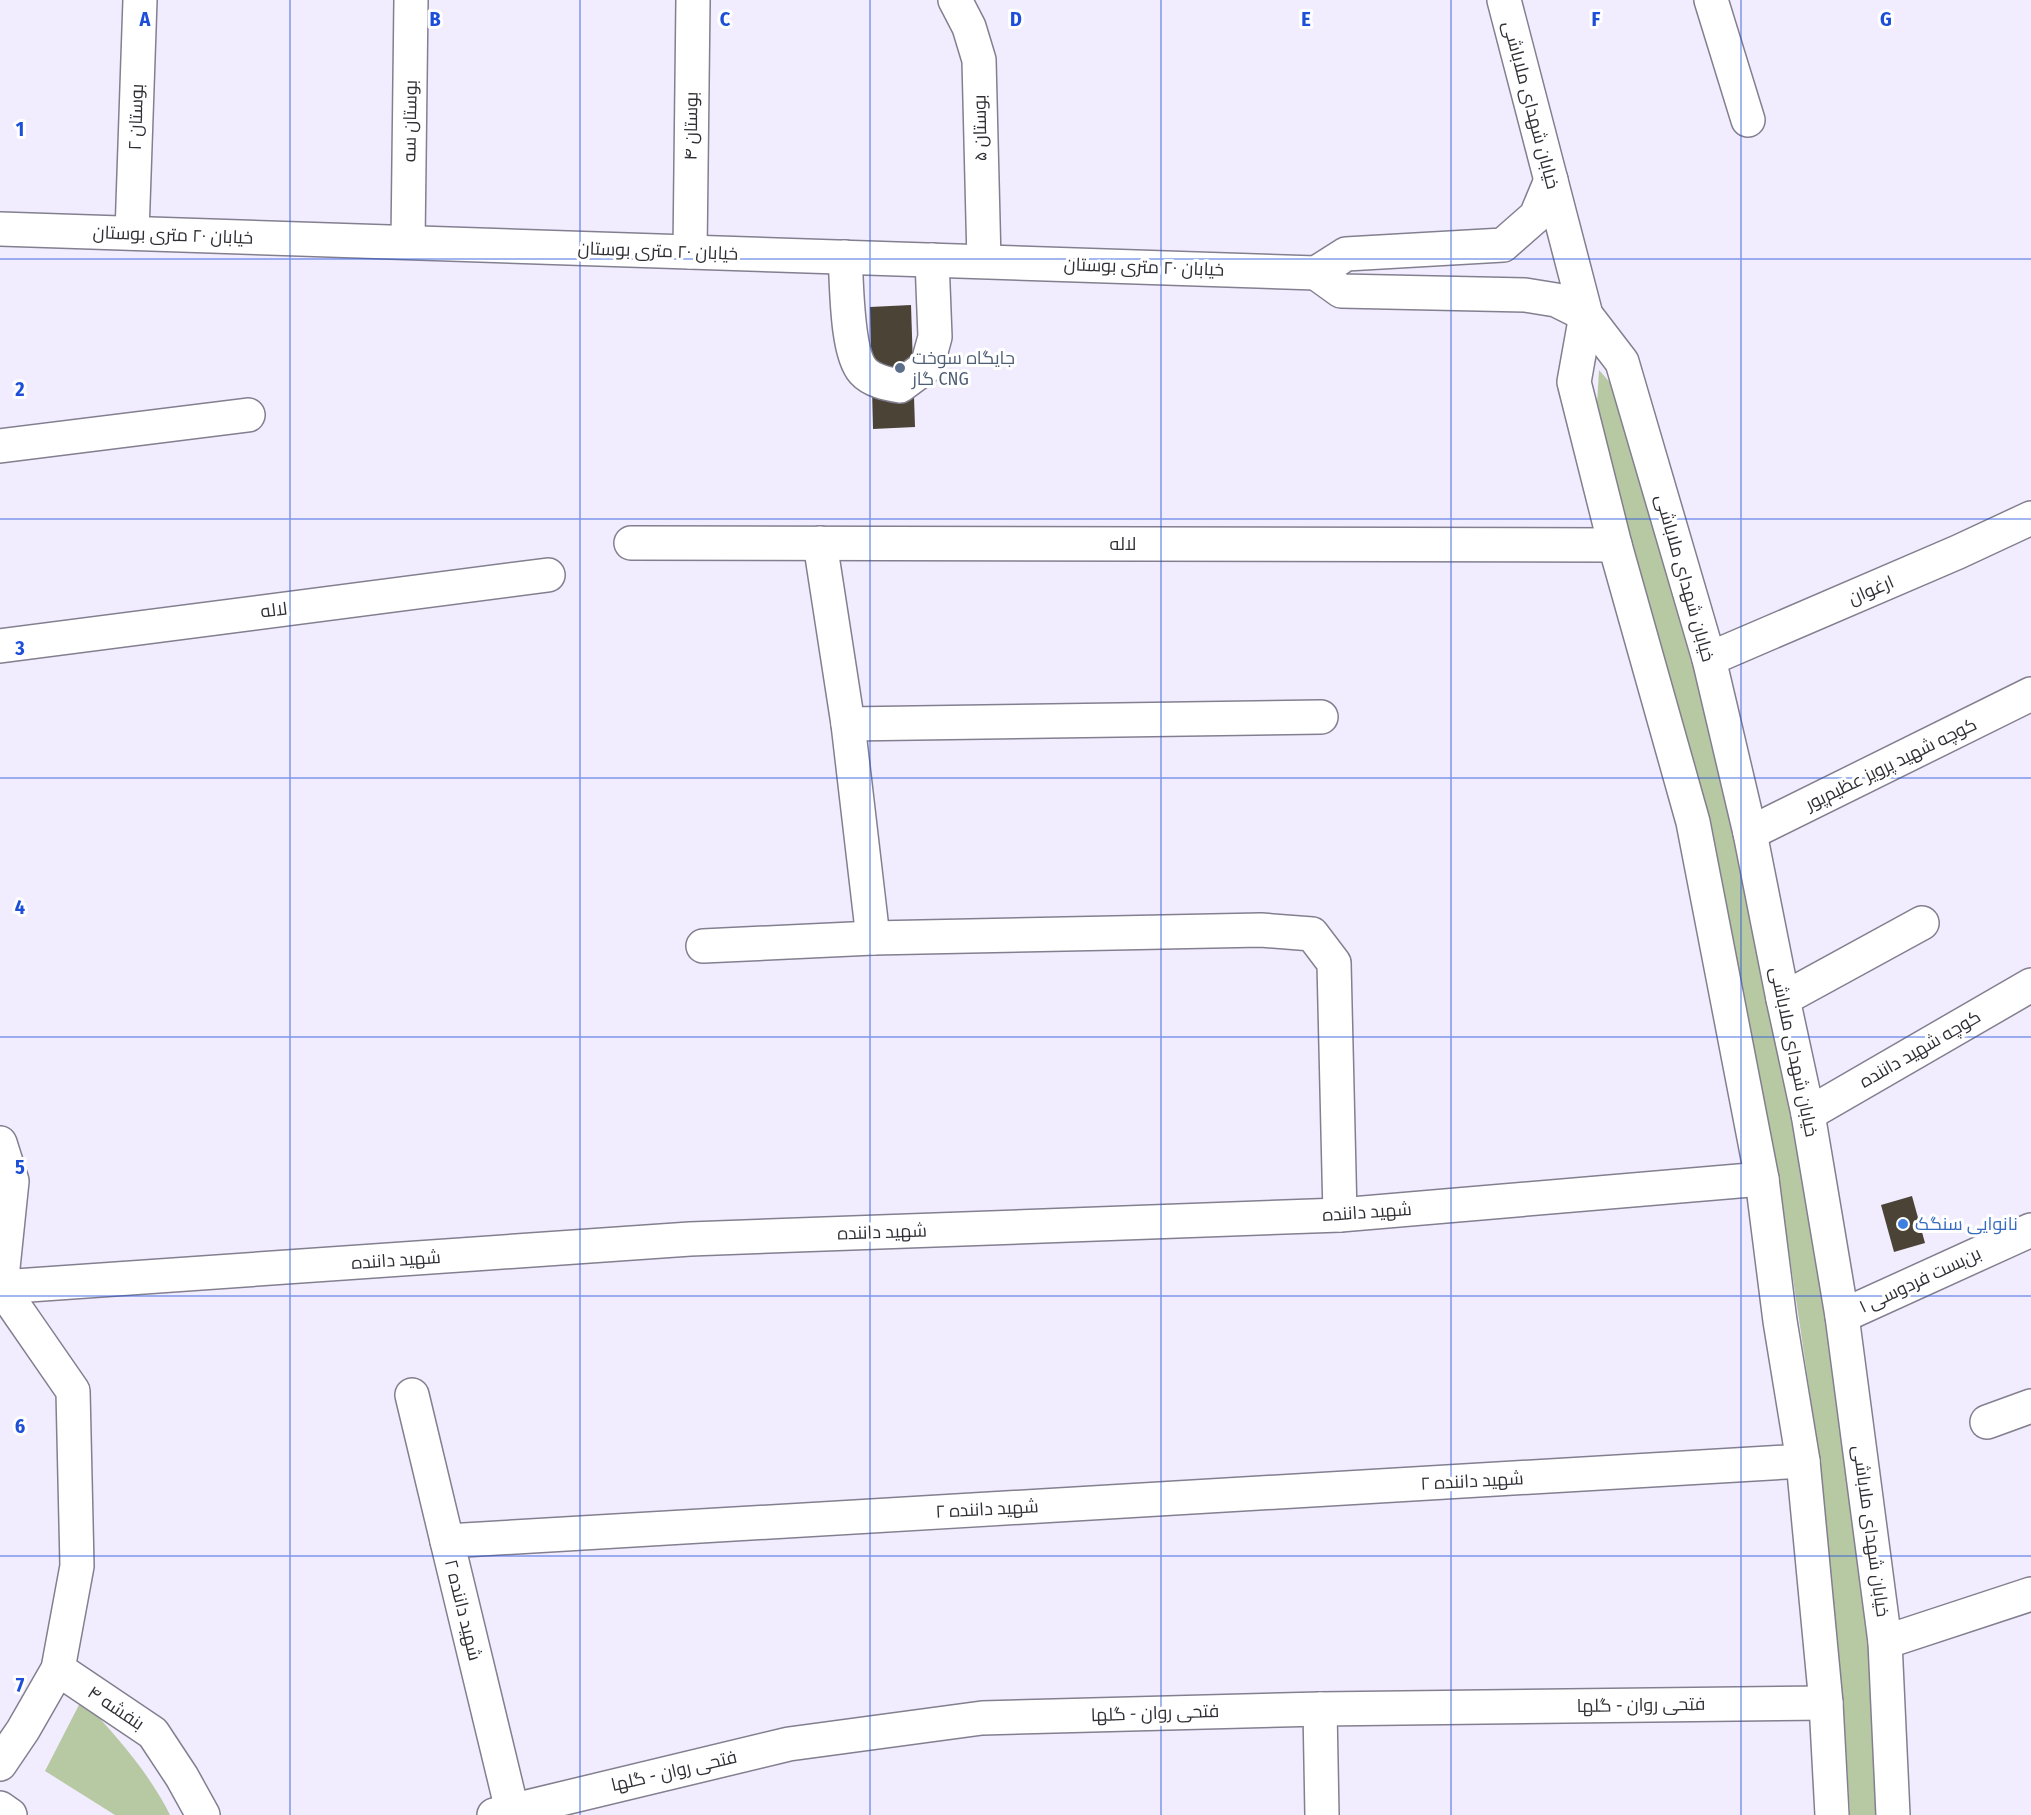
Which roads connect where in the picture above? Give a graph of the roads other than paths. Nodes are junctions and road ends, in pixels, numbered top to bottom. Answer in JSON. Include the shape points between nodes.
{"nodes":[{"id":1,"x":140,"y":0,"type":"edge"},
{"id":2,"x":411,"y":0,"type":"edge"},
{"id":3,"x":693,"y":0,"type":"edge"},
{"id":4,"x":955,"y":0,"type":"edge"},
{"id":5,"x":1504,"y":0,"type":"edge"},
{"id":6,"x":1711,"y":0,"type":"edge"},
{"id":7,"x":1748,"y":120,"type":"dead end"},
{"id":8,"x":1551,"y":180,"type":"junction"},
{"id":9,"x":0,"y":229,"type":"edge"},
{"id":10,"x":132,"y":234,"type":"junction"},
{"id":11,"x":408,"y":242,"type":"junction"},
{"id":12,"x":690,"y":252,"type":"junction"},
{"id":13,"x":845,"y":257,"type":"junction"},
{"id":14,"x":932,"y":260,"type":"junction"},
{"id":15,"x":984,"y":261,"type":"junction"},
{"id":16,"x":1317,"y":273,"type":"junction"},
{"id":17,"x":1586,"y":315,"type":"junction"},
{"id":18,"x":248,"y":415,"type":"dead end"},
{"id":19,"x":0,"y":446,"type":"edge"},
{"id":20,"x":2031,"y":518,"type":"edge"},
{"id":21,"x":631,"y":543,"type":"dead end"},
{"id":22,"x":820,"y":543,"type":"junction"},
{"id":23,"x":1615,"y":545,"type":"junction"},
{"id":24,"x":548,"y":575,"type":"dead end"},
{"id":25,"x":0,"y":646,"type":"edge"},
{"id":26,"x":1709,"y":660,"type":"junction"},
{"id":27,"x":2031,"y":694,"type":"edge"},
{"id":28,"x":1321,"y":717,"type":"dead end"},
{"id":29,"x":849,"y":724,"type":"junction"},
{"id":30,"x":1750,"y":833,"type":"junction"},
{"id":31,"x":1922,"y":923,"type":"dead end"},
{"id":32,"x":873,"y":938,"type":"junction"},
{"id":33,"x":703,"y":946,"type":"dead end"},
{"id":34,"x":2031,"y":985,"type":"edge"},
{"id":35,"x":1783,"y":999,"type":"junction"},
{"id":36,"x":1808,"y":1114,"type":"junction"},
{"id":37,"x":0,"y":1143,"type":"edge"},
{"id":38,"x":1762,"y":1179,"type":"junction"},
{"id":39,"x":1340,"y":1215,"type":"junction"},
{"id":40,"x":2031,"y":1230,"type":"edge"},
{"id":41,"x":0,"y":1287,"type":"edge"},
{"id":42,"x":1842,"y":1316,"type":"junction"},
{"id":43,"x":412,"y":1395,"type":"dead end"},
{"id":44,"x":2031,"y":1406,"type":"edge"},
{"id":45,"x":1987,"y":1422,"type":"dead end"},
{"id":46,"x":1803,"y":1461,"type":"junction"},
{"id":47,"x":447,"y":1541,"type":"junction"},
{"id":48,"x":2031,"y":1594,"type":"edge"},
{"id":49,"x":1885,"y":1642,"type":"junction"},
{"id":50,"x":58,"y":1669,"type":"junction"},
{"id":51,"x":1826,"y":1704,"type":"junction"},
{"id":52,"x":1320,"y":1709,"type":"junction"},
{"id":53,"x":0,"y":1764,"type":"edge"},
{"id":54,"x":0,"y":1808,"type":"edge"},
{"id":55,"x":503,"y":1812,"type":"edge"},
{"id":56,"x":10,"y":1815,"type":"edge"},
{"id":57,"x":203,"y":1815,"type":"edge"},
{"id":58,"x":1322,"y":1815,"type":"edge"},
{"id":59,"x":1832,"y":1815,"type":"edge"},
{"id":60,"x":1893,"y":1815,"type":"edge"}],
"edges":[{"from":1,"to":10,"type":"street","name":"بوستان ۲"},
{"from":2,"to":11,"type":"street","name":"بوستان سه"},
{"from":3,"to":12,"type":"street","name":"بوستان ۴"},
{"from":4,"to":15,"type":"street","name":"بوستان ۵","via":[[979,60]]},
{"from":5,"to":8,"type":"street","name":"خیابان شهدای ملاباشی"},
{"from":6,"to":7,"type":"street"},
{"from":8,"to":16,"type":"street","via":[[1536,216],[1503,245],[1346,254]]},
{"from":8,"to":17,"type":"street","name":"خیابان شهدای ملاباشی"},
{"from":9,"to":10,"type":"street","name":"خیابان ۲۰ متری بوستان"},
{"from":10,"to":11,"type":"street","name":"خیابان ۲۰ متری بوستان"},
{"from":11,"to":12,"type":"street","name":"خیابان ۲۰ متری بوستان"},
{"from":12,"to":13,"type":"street","name":"خیابان ۲۰ متری بوستان"},
{"from":13,"to":14,"type":"street","name":"خیابان ۲۰ متری بوستان"},
{"from":13,"to":14,"type":"street","via":[[851,344],[862,370],[882,384],[900,386],[927,366],[935,337]]},
{"from":14,"to":15,"type":"street","name":"خیابان ۲۰ متری بوستان"},
{"from":15,"to":16,"type":"street","name":"خیابان ۲۰ متری بوستان"},
{"from":16,"to":17,"type":"street","via":[[1341,291],[1525,295],[1556,300]]},
{"from":17,"to":23,"type":"street","name":"خیابان شهدای ملاباشی","via":[[1574,382]]},
{"from":17,"to":26,"type":"street","name":"خیابان شهدای ملاباشی","via":[[1622,362]]},
{"from":18,"to":19,"type":"street"},
{"from":20,"to":26,"type":"street","name":"ارغوان"},
{"from":21,"to":22,"type":"street","name":"لاله"},
{"from":22,"to":23,"type":"street","name":"لاله"},
{"from":22,"to":29,"type":"street"},
{"from":23,"to":38,"type":"street","name":"خیابان شهدای ملاباشی","via":[[1693,822]]},
{"from":24,"to":25,"type":"street","name":"لاله"},
{"from":26,"to":30,"type":"street","name":"خیابان شهدای ملاباشی"},
{"from":27,"to":30,"type":"street","name":"کوچه شهید پرویز عظیم‌پور"},
{"from":28,"to":29,"type":"street"},
{"from":29,"to":32,"type":"street"},
{"from":30,"to":35,"type":"street","name":"خیابان شهدای ملاباشی"},
{"from":31,"to":35,"type":"street"},
{"from":32,"to":33,"type":"street"},
{"from":32,"to":39,"type":"street","via":[[1261,930],[1312,934],[1334,963]]},
{"from":34,"to":36,"type":"street","name":"کوچه شهید داننده"},
{"from":35,"to":36,"type":"street","name":"خیابان شهدای ملاباشی"},
{"from":36,"to":42,"type":"street","name":"خیابان شهدای ملاباشی"},
{"from":37,"to":41,"type":"street","via":[[12,1181]]},
{"from":38,"to":39,"type":"street","name":"شهید داننده"},
{"from":38,"to":46,"type":"street","name":"خیابان شهدای ملاباشی"},
{"from":39,"to":41,"type":"street","name":"شهید داننده","via":[[690,1239]]},
{"from":40,"to":42,"type":"street","name":"بن‌بست فردوسی ۱"},
{"from":41,"to":50,"type":"street","via":[[73,1390],[76,1566]]},
{"from":42,"to":49,"type":"street","name":"خیابان شهدای ملاباشی"},
{"from":43,"to":47,"type":"street"},
{"from":44,"to":45,"type":"street"},
{"from":46,"to":47,"type":"street","name":"شهید داننده ۲"},
{"from":46,"to":51,"type":"street","name":"خیابان شهدای ملاباشی"},
{"from":47,"to":55,"type":"street","name":"شهید داننده ۲"},
{"from":48,"to":49,"type":"street"},
{"from":49,"to":60,"type":"street","name":"خیابان شهدای ملاباشی"},
{"from":50,"to":53,"type":"street"},
{"from":50,"to":57,"type":"street","name":"بنفشه ۴","via":[[153,1733]]},
{"from":51,"to":52,"type":"street","name":"فتحی روان - گلها"},
{"from":51,"to":59,"type":"street","name":"خیابان شهدای ملاباشی"},
{"from":52,"to":55,"type":"street","name":"فتحی روان - گلها","via":[[982,1718],[789,1744]]},
{"from":52,"to":58,"type":"street"},
{"from":54,"to":56,"type":"street"}]}
